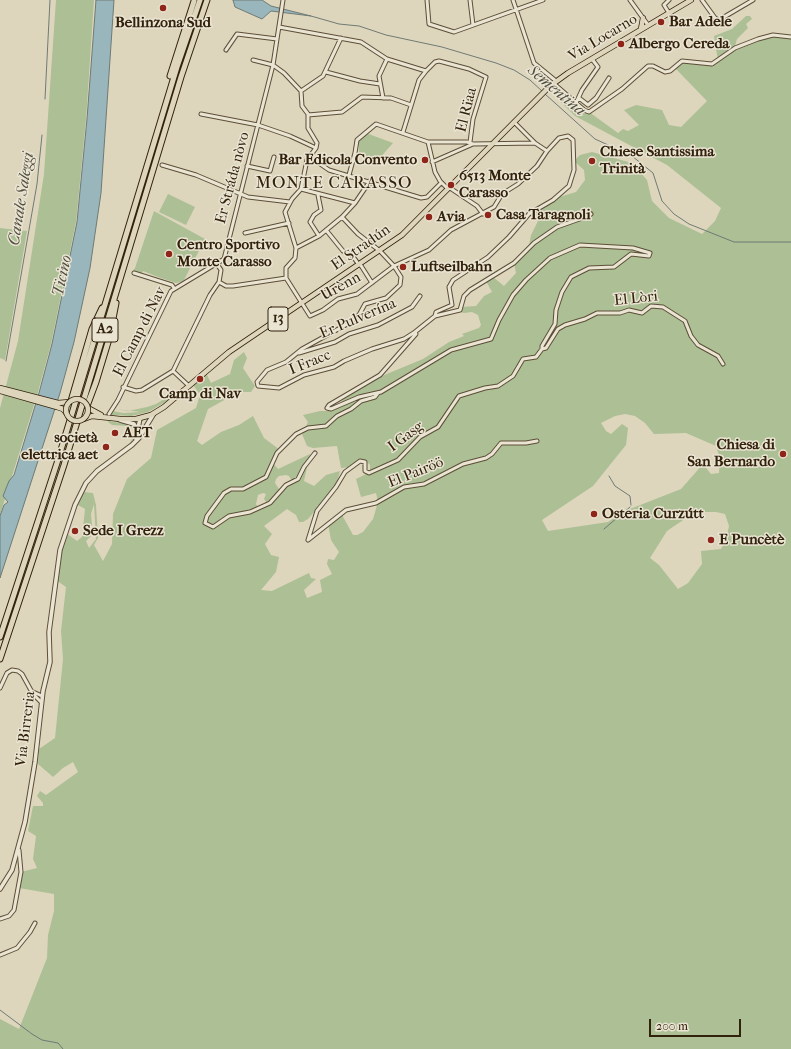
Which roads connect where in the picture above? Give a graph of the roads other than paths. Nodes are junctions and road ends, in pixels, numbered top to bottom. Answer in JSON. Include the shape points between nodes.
{"nodes":[{"id":1,"x":194,"y":0,"type":"edge"},
{"id":2,"x":200,"y":0,"type":"edge"},
{"id":3,"x":207,"y":0,"type":"edge"},
{"id":4,"x":283,"y":0,"type":"edge"},
{"id":5,"x":427,"y":0,"type":"edge"},
{"id":6,"x":470,"y":0,"type":"edge"},
{"id":7,"x":513,"y":0,"type":"edge"},
{"id":8,"x":543,"y":0,"type":"edge"},
{"id":9,"x":630,"y":0,"type":"edge"},
{"id":10,"x":669,"y":0,"type":"edge"},
{"id":11,"x":691,"y":0,"type":"edge"},
{"id":12,"x":702,"y":0,"type":"edge"},
{"id":13,"x":753,"y":0,"type":"edge"},
{"id":14,"x":517,"y":10,"type":"junction"},
{"id":15,"x":669,"y":13,"type":"junction"},
{"id":16,"x":643,"y":18,"type":"junction"},
{"id":17,"x":648,"y":25,"type":"junction"},
{"id":18,"x":279,"y":26,"type":"junction"},
{"id":19,"x":473,"y":26,"type":"junction"},
{"id":20,"x":641,"y":29,"type":"junction"},
{"id":21,"x":791,"y":37,"type":"edge"},
{"id":22,"x":341,"y":38,"type":"junction"},
{"id":23,"x":277,"y":39,"type":"junction"},
{"id":24,"x":226,"y":50,"type":"dead end"},
{"id":25,"x":387,"y":59,"type":"junction"},
{"id":26,"x":592,"y":59,"type":"junction"},
{"id":27,"x":253,"y":60,"type":"dead end"},
{"id":28,"x":273,"y":65,"type":"junction"},
{"id":29,"x":426,"y":71,"type":"junction"},
{"id":30,"x":326,"y":72,"type":"junction"},
{"id":31,"x":609,"y":78,"type":"dead end"},
{"id":32,"x":553,"y":83,"type":"junction"},
{"id":33,"x":380,"y":84,"type":"junction"},
{"id":34,"x":301,"y":91,"type":"junction"},
{"id":35,"x":383,"y":98,"type":"junction"},
{"id":36,"x":579,"y":98,"type":"junction"},
{"id":37,"x":166,"y":101,"type":"junction"},
{"id":38,"x":576,"y":103,"type":"junction"},
{"id":39,"x":411,"y":105,"type":"junction"},
{"id":40,"x":201,"y":114,"type":"dead end"},
{"id":41,"x":308,"y":115,"type":"junction"},
{"id":42,"x":514,"y":122,"type":"junction"},
{"id":43,"x":258,"y":125,"type":"junction"},
{"id":44,"x":403,"y":132,"type":"junction"},
{"id":45,"x":428,"y":142,"type":"junction"},
{"id":46,"x":494,"y":142,"type":"junction"},
{"id":47,"x":472,"y":143,"type":"junction"},
{"id":48,"x":534,"y":143,"type":"junction"},
{"id":49,"x":316,"y":148,"type":"junction"},
{"id":50,"x":547,"y":151,"type":"junction"},
{"id":51,"x":274,"y":157,"type":"dead end"},
{"id":52,"x":310,"y":157,"type":"junction"},
{"id":53,"x":432,"y":162,"type":"junction"},
{"id":54,"x":162,"y":165,"type":"dead end"},
{"id":55,"x":248,"y":166,"type":"junction"},
{"id":56,"x":349,"y":175,"type":"junction"},
{"id":57,"x":370,"y":181,"type":"junction"},
{"id":58,"x":442,"y":183,"type":"junction"},
{"id":59,"x":449,"y":188,"type":"junction"},
{"id":60,"x":301,"y":189,"type":"junction"},
{"id":61,"x":240,"y":194,"type":"junction"},
{"id":62,"x":318,"y":195,"type":"junction"},
{"id":63,"x":290,"y":202,"type":"junction"},
{"id":64,"x":355,"y":203,"type":"junction"},
{"id":65,"x":483,"y":214,"type":"junction"},
{"id":66,"x":591,"y":214,"type":"dead end"},
{"id":67,"x":342,"y":217,"type":"junction"},
{"id":68,"x":289,"y":223,"type":"junction"},
{"id":69,"x":326,"y":230,"type":"junction"},
{"id":70,"x":245,"y":233,"type":"dead end"},
{"id":71,"x":319,"y":236,"type":"junction"},
{"id":72,"x":296,"y":248,"type":"junction"},
{"id":73,"x":380,"y":251,"type":"junction"},
{"id":74,"x":217,"y":264,"type":"junction"},
{"id":75,"x":359,"y":265,"type":"junction"},
{"id":76,"x":394,"y":266,"type":"junction"},
{"id":77,"x":134,"y":274,"type":"dead end"},
{"id":78,"x":121,"y":276,"type":"junction"},
{"id":79,"x":286,"y":278,"type":"junction"},
{"id":80,"x":219,"y":282,"type":"junction"},
{"id":81,"x":372,"y":283,"type":"junction"},
{"id":82,"x":174,"y":288,"type":"junction"},
{"id":83,"x":110,"y":289,"type":"junction"},
{"id":84,"x":420,"y":296,"type":"dead end"},
{"id":85,"x":301,"y":304,"type":"junction"},
{"id":86,"x":435,"y":316,"type":"junction"},
{"id":87,"x":415,"y":332,"type":"junction"},
{"id":88,"x":542,"y":348,"type":"junction"},
{"id":89,"x":299,"y":353,"type":"junction"},
{"id":90,"x":723,"y":364,"type":"dead end"},
{"id":91,"x":173,"y":371,"type":"junction"},
{"id":92,"x":189,"y":386,"type":"junction"},
{"id":93,"x":0,"y":388,"type":"edge"},
{"id":94,"x":123,"y":388,"type":"junction"},
{"id":95,"x":0,"y":392,"type":"edge"},
{"id":96,"x":378,"y":393,"type":"junction"},
{"id":97,"x":70,"y":402,"type":"junction"},
{"id":98,"x":88,"y":407,"type":"junction"},
{"id":99,"x":154,"y":413,"type":"junction"},
{"id":100,"x":67,"y":414,"type":"junction"},
{"id":101,"x":109,"y":414,"type":"dead end"},
{"id":102,"x":104,"y":417,"type":"junction"},
{"id":103,"x":141,"y":418,"type":"junction"},
{"id":104,"x":84,"y":419,"type":"junction"},
{"id":105,"x":114,"y":419,"type":"junction"},
{"id":106,"x":140,"y":431,"type":"junction"},
{"id":107,"x":537,"y":440,"type":"dead end"},
{"id":108,"x":315,"y":453,"type":"dead end"},
{"id":109,"x":308,"y":540,"type":"joint"},
{"id":110,"x":0,"y":637,"type":"edge"},
{"id":111,"x":0,"y":660,"type":"edge"},
{"id":112,"x":0,"y":688,"type":"edge"},
{"id":113,"x":33,"y":692,"type":"junction"},
{"id":114,"x":42,"y":696,"type":"junction"},
{"id":115,"x":41,"y":702,"type":"junction"},
{"id":116,"x":19,"y":850,"type":"junction"},
{"id":117,"x":0,"y":889,"type":"edge"},
{"id":118,"x":0,"y":919,"type":"edge"},
{"id":119,"x":35,"y":923,"type":"dead end"},
{"id":120,"x":0,"y":954,"type":"edge"}],
"edges":[{"from":1,"to":37,"type":"highway","number":"A2","via":[[166,91]]},
{"from":2,"to":37,"type":"highway","number":"A2"},
{"from":3,"to":78,"type":"highway","number":"A2"},
{"from":4,"to":18,"type":"street","name":"Er Stráda nòvo"},
{"from":5,"to":19,"type":"street","via":[[428,20],[432,26],[454,32]]},
{"from":6,"to":19,"type":"street"},
{"from":7,"to":14,"type":"street"},
{"from":8,"to":14,"type":"street"},
{"from":9,"to":16,"type":"street"},
{"from":10,"to":15,"type":"street","via":[[664,5]]},
{"from":11,"to":15,"type":"main road","name":"Via Locarno","number":"13"},
{"from":12,"to":13,"type":"street","via":[[715,18],[720,20]]},
{"from":14,"to":19,"type":"street"},
{"from":14,"to":32,"type":"street","via":[[534,63]]},
{"from":15,"to":17,"type":"main road","name":"Via Locarno","number":"13"},
{"from":16,"to":17,"type":"street"},
{"from":16,"to":20,"type":"main road"},
{"from":17,"to":20,"type":"main road","name":"Via Locarno","number":"13"},
{"from":18,"to":22,"type":"street"},
{"from":18,"to":23,"type":"street","name":"Er Stráda nòvo"},
{"from":20,"to":26,"type":"main road","name":"Via Locarno","number":"13"},
{"from":21,"to":38,"type":"street","via":[[773,35],[758,39],[735,48],[712,64],[682,61],[666,72],[650,66],[592,110],[585,111]]},
{"from":22,"to":25,"type":"street","via":[[364,43]]},
{"from":22,"to":30,"type":"street"},
{"from":23,"to":24,"type":"street","via":[[237,34]]},
{"from":23,"to":28,"type":"street","name":"Er Stráda nòvo"},
{"from":25,"to":29,"type":"street"},
{"from":25,"to":33,"type":"street","via":[[380,72]]},
{"from":26,"to":32,"type":"main road","name":"Via Locarno","number":"13"},
{"from":26,"to":36,"type":"street","via":[[598,67],[584,86]]},
{"from":27,"to":28,"type":"street"},
{"from":28,"to":34,"type":"street"},
{"from":28,"to":43,"type":"street","name":"Er Stráda nòvo"},
{"from":29,"to":39,"type":"street","via":[[418,83]]},
{"from":29,"to":47,"type":"street","name":"El Rïaa","via":[[438,61],[469,69],[486,77],[473,119]]},
{"from":30,"to":33,"type":"street"},
{"from":30,"to":34,"type":"street","via":[[318,81]]},
{"from":31,"to":36,"type":"street","via":[[589,105]]},
{"from":32,"to":38,"type":"street"},
{"from":32,"to":42,"type":"main road","name":"El Stradún","number":"13"},
{"from":33,"to":35,"type":"street"},
{"from":34,"to":41,"type":"street","via":[[302,106]]},
{"from":35,"to":39,"type":"street"},
{"from":35,"to":41,"type":"street","via":[[362,97],[342,112]]},
{"from":36,"to":38,"type":"street"},
{"from":37,"to":83,"type":"highway","number":"A2"},
{"from":39,"to":44,"type":"street"},
{"from":40,"to":43,"type":"street"},
{"from":41,"to":49,"type":"street","via":[[308,126],[318,143]]},
{"from":42,"to":46,"type":"main road","name":"El Stradún","number":"13"},
{"from":42,"to":48,"type":"street"},
{"from":43,"to":49,"type":"street"},
{"from":43,"to":55,"type":"street","name":"Er Stráda nòvo"},
{"from":44,"to":45,"type":"street"},
{"from":44,"to":56,"type":"street","via":[[373,125],[357,140]]},
{"from":45,"to":47,"type":"street"},
{"from":45,"to":53,"type":"street"},
{"from":46,"to":47,"type":"street"},
{"from":46,"to":48,"type":"street"},
{"from":46,"to":59,"type":"main road","name":"El Stradún","number":"13"},
{"from":47,"to":53,"type":"street"},
{"from":48,"to":50,"type":"street"},
{"from":49,"to":52,"type":"street"},
{"from":50,"to":65,"type":"street","name":"Urènn","via":[[537,166],[518,184],[502,194],[495,207]]},
{"from":50,"to":86,"type":"street","name":"Urènn","via":[[561,137],[571,138],[574,145],[574,173],[570,185],[540,209],[529,213],[509,238],[488,257],[451,282],[449,287],[453,304],[436,312]]},
{"from":51,"to":55,"type":"street","via":[[270,171]]},
{"from":52,"to":56,"type":"street","via":[[329,170]]},
{"from":52,"to":60,"type":"street","via":[[307,160]]},
{"from":53,"to":58,"type":"street"},
{"from":54,"to":61,"type":"street","via":[[196,175]]},
{"from":55,"to":61,"type":"street","name":"Er Stráda nòvo"},
{"from":56,"to":57,"type":"street"},
{"from":57,"to":58,"type":"street","via":[[423,199]]},
{"from":57,"to":64,"type":"street"},
{"from":58,"to":59,"type":"street"},
{"from":59,"to":65,"type":"street","via":[[477,206]]},
{"from":59,"to":73,"type":"main road","name":"El Stradún","number":"13","via":[[412,225]]},
{"from":60,"to":62,"type":"street"},
{"from":60,"to":63,"type":"street"},
{"from":61,"to":63,"type":"street"},
{"from":61,"to":74,"type":"street","name":"Er Stráda nòvo","via":[[224,259]]},
{"from":62,"to":64,"type":"street"},
{"from":62,"to":71,"type":"street","via":[[321,210],[310,222]]},
{"from":63,"to":68,"type":"street","via":[[285,212]]},
{"from":64,"to":67,"type":"street"},
{"from":65,"to":76,"type":"street","name":"Urènn","via":[[451,230],[429,250]]},
{"from":66,"to":86,"type":"street","via":[[557,227],[534,243],[514,263],[468,292],[464,296],[460,310]]},
{"from":67,"to":69,"type":"street"},
{"from":67,"to":73,"type":"street","name":"I Fracc"},
{"from":68,"to":70,"type":"street"},
{"from":68,"to":72,"type":"street"},
{"from":69,"to":71,"type":"street"},
{"from":69,"to":75,"type":"street"},
{"from":71,"to":72,"type":"street"},
{"from":72,"to":79,"type":"street","via":[[295,257],[286,268]]},
{"from":73,"to":75,"type":"main road","name":"El Stradún","number":"13"},
{"from":73,"to":76,"type":"street","name":"I Fracc"},
{"from":74,"to":80,"type":"street","via":[[221,270]]},
{"from":74,"to":82,"type":"street","name":"El Camp di Nav"},
{"from":75,"to":81,"type":"street"},
{"from":75,"to":85,"type":"main road","name":"El Stradún","number":"13"},
{"from":76,"to":81,"type":"street","name":"Urènn"},
{"from":76,"to":89,"type":"street","name":"I Fracc","via":[[401,278],[398,288],[386,298],[365,304],[359,315],[351,322]]},
{"from":77,"to":82,"type":"street"},
{"from":78,"to":98,"type":"highway","via":[[109,339]]},
{"from":78,"to":111,"type":"highway","number":"A2"},
{"from":79,"to":80,"type":"street","via":[[233,286]]},
{"from":79,"to":85,"type":"street","name":"Urènn"},
{"from":80,"to":91,"type":"street","via":[[210,295]]},
{"from":81,"to":85,"type":"street","name":"Urènn","via":[[358,294],[338,299],[310,316]]},
{"from":82,"to":94,"type":"street","name":"El Camp di Nav"},
{"from":83,"to":97,"type":"highway","via":[[92,329]]},
{"from":83,"to":110,"type":"highway","number":"A2"},
{"from":84,"to":89,"type":"street","name":"Er Pulverína","via":[[412,307],[378,325]]},
{"from":85,"to":92,"type":"main road","name":"El Stradún","number":"13","via":[[222,357]]},
{"from":86,"to":87,"type":"street"},
{"from":87,"to":89,"type":"street","name":"I Fracc","via":[[404,339],[372,349],[334,367],[304,375],[279,388],[257,385],[267,370]]},
{"from":87,"to":96,"type":"street","via":[[415,338],[380,375],[327,407],[330,409],[359,397]]},
{"from":88,"to":90,"type":"street","name":"El Lòri","via":[[546,348],[559,328],[572,321],[585,319],[597,313],[620,313],[629,310],[642,313],[651,306],[659,306],[685,321],[698,345],[718,356]]},
{"from":88,"to":96,"type":"street","via":[[554,324],[562,292],[571,277],[586,269],[614,267],[632,254],[648,256],[650,253],[632,248],[580,246],[550,258],[513,295],[491,339],[452,350]]},
{"from":88,"to":109,"type":"street","name":"I Gasg","via":[[535,358],[524,359],[513,376],[502,384],[459,396],[438,427],[420,437],[398,460],[369,473],[365,471],[365,462],[361,460],[345,472],[317,511]]},
{"from":91,"to":92,"type":"street"},
{"from":91,"to":94,"type":"street","name":"El Camp di Nav","via":[[142,390]]},
{"from":92,"to":99,"type":"main road","name":"El Stradún","number":"13"},
{"from":93,"to":97,"type":"main road","via":[[58,403]]},
{"from":94,"to":101,"type":"street","name":"El Camp di Nav"},
{"from":95,"to":100,"type":"main road","via":[[60,408]]},
{"from":96,"to":108,"type":"street","via":[[375,397],[363,400],[337,416],[326,426],[308,428],[296,434],[277,453],[266,477],[246,488],[231,489],[224,493],[207,516],[205,523],[212,527],[229,516],[250,512],[270,503],[286,485],[298,479]]},
{"from":97,"to":98,"type":"main road","bridge":true,"via":[[80,399]]},
{"from":97,"to":100,"type":"main road","bridge":true,"via":[[66,408]]},
{"from":98,"to":102,"type":"main road","number":"13","via":[[92,412]]},
{"from":98,"to":104,"type":"main road","bridge":true,"via":[[88,414]]},
{"from":99,"to":103,"type":"main road","number":"13"},
{"from":99,"to":106,"type":"street"},
{"from":100,"to":104,"type":"main road","bridge":true,"via":[[74,421]]},
{"from":102,"to":104,"type":"main road","number":"13","via":[[89,416]]},
{"from":102,"to":105,"type":"main road","number":"13"},
{"from":103,"to":105,"type":"main road","number":"13"},
{"from":103,"to":106,"type":"street"},
{"from":105,"to":106,"type":"street","via":[[134,424]]},
{"from":106,"to":114,"type":"street","name":"Via Birreria","via":[[132,445],[97,471],[83,488],[75,505],[57,567],[49,632],[50,662]]},
{"from":107,"to":109,"type":"street","name":"El Pairöö","via":[[526,443],[501,443],[486,458],[463,464],[424,484],[404,487],[376,503],[346,510]]},
{"from":112,"to":113,"type":"street","via":[[7,673],[14,670],[22,674]]},
{"from":113,"to":114,"type":"street"},
{"from":113,"to":115,"type":"street","via":[[36,699]]},
{"from":114,"to":115,"type":"street","name":"Via Birreria"},
{"from":115,"to":116,"type":"street","name":"Via Birreria","via":[[32,781]]},
{"from":116,"to":117,"type":"street","name":"Via Birreria","via":[[11,874]]},
{"from":116,"to":118,"type":"street","via":[[21,872],[14,910],[9,916]]},
{"from":119,"to":120,"type":"street","via":[[17,948]]}]}
